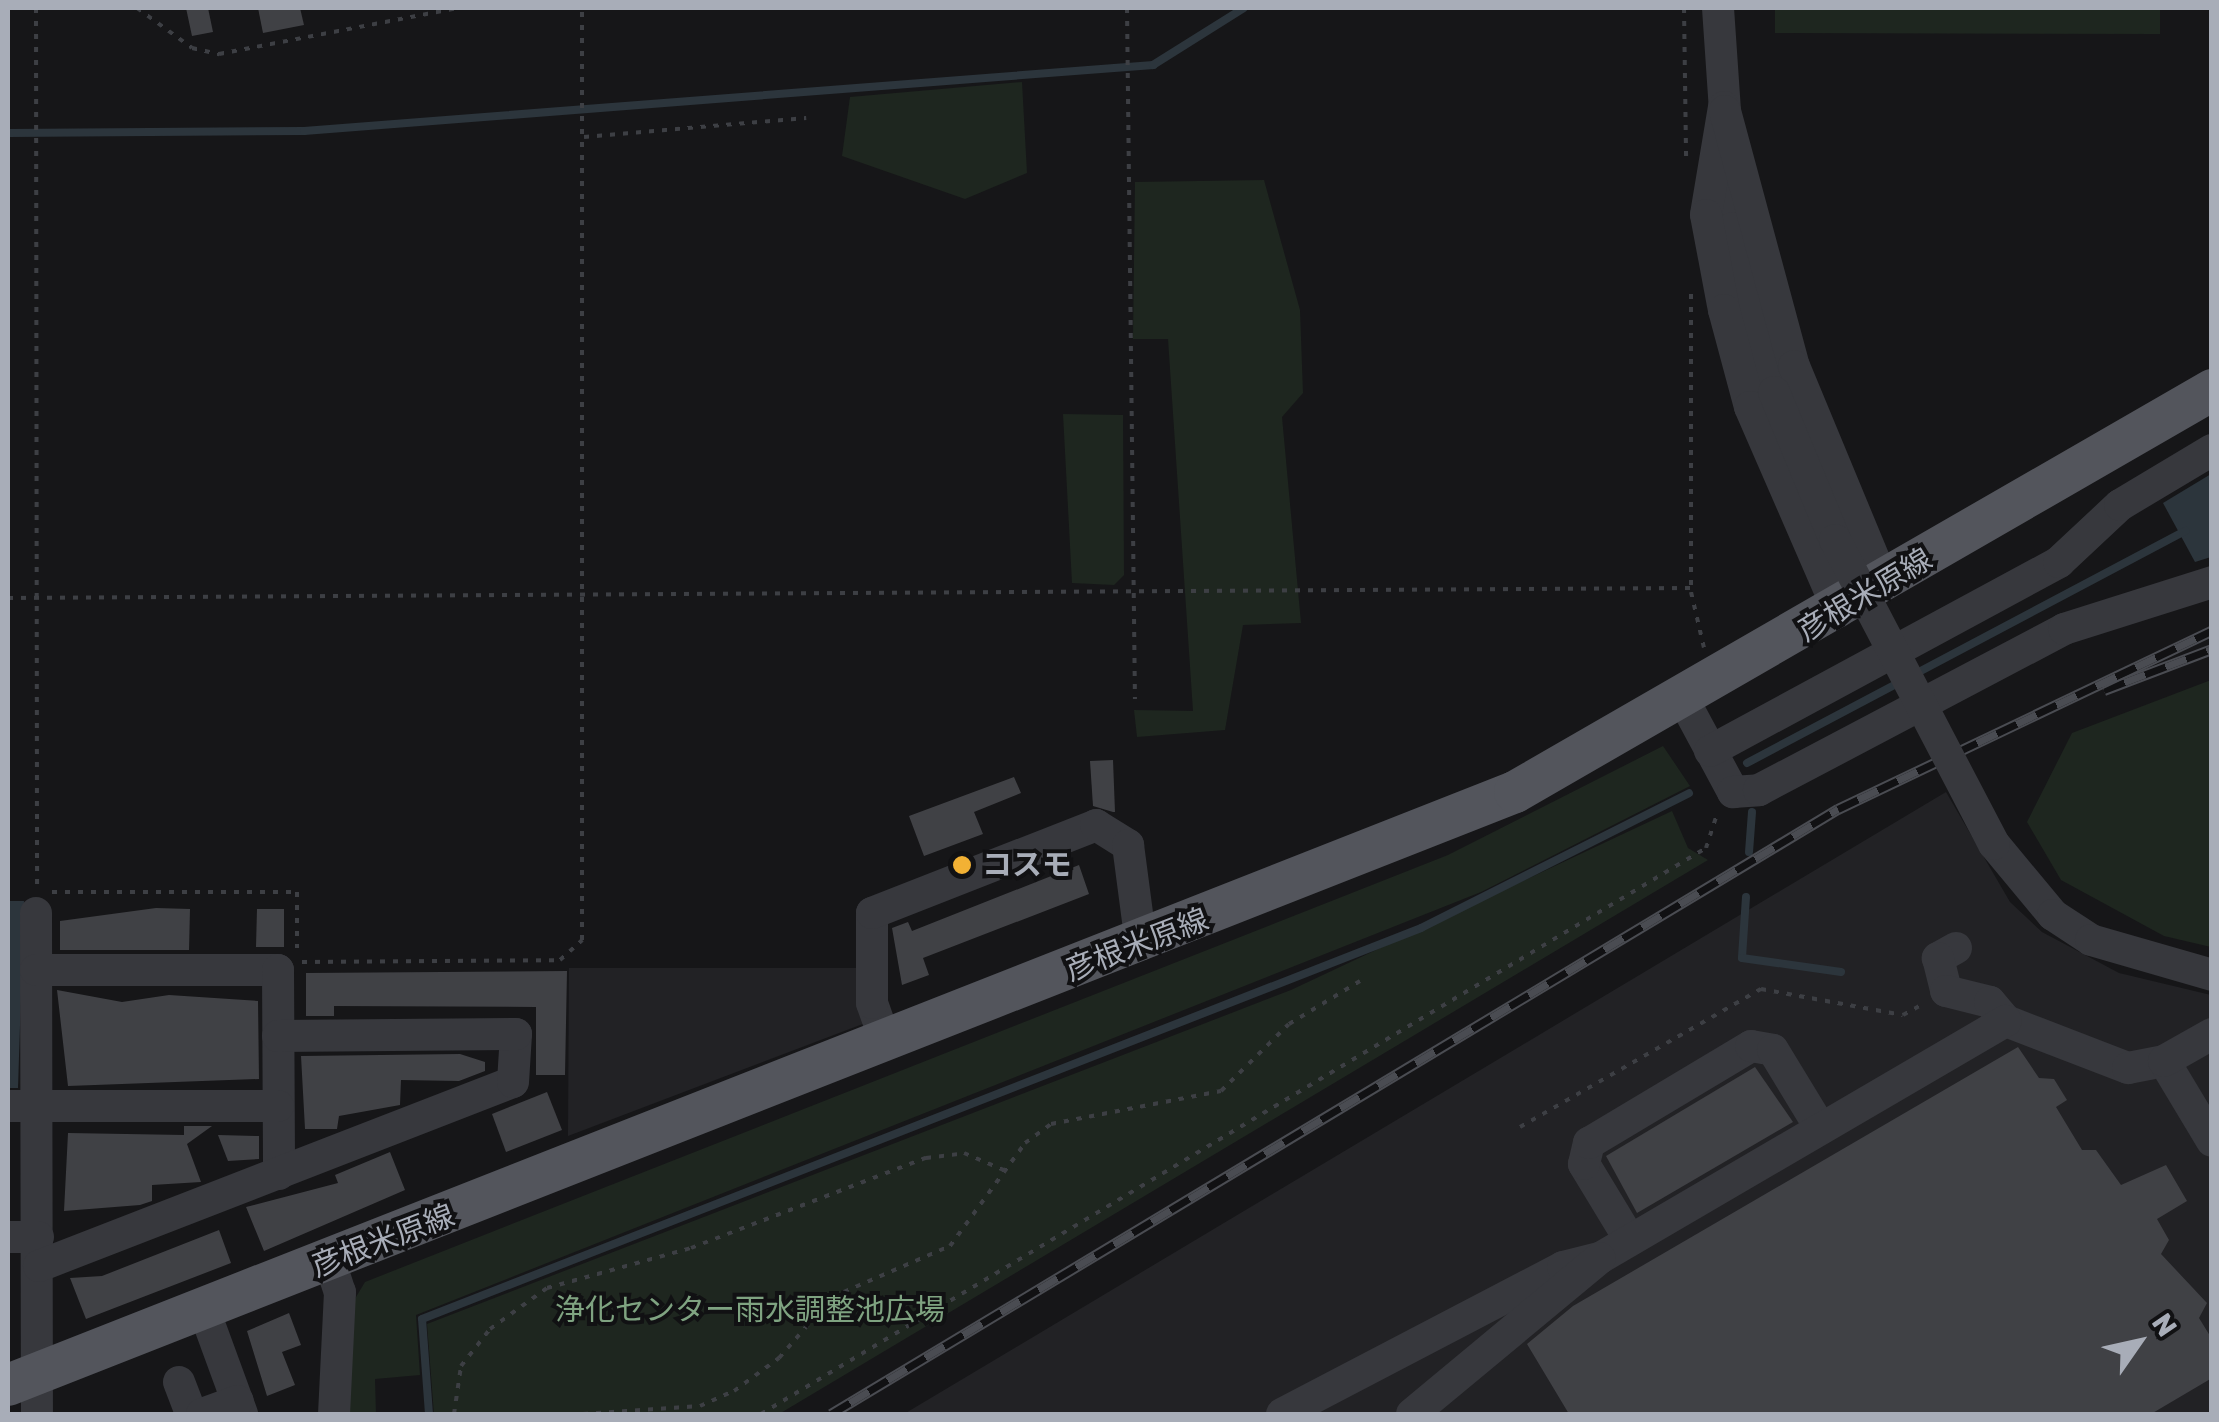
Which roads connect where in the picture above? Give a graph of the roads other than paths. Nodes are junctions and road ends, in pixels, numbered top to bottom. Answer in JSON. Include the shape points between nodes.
{"nodes":[{"id":1,"x":1718,"y":8,"type":"edge"},
{"id":2,"x":1724,"y":106,"type":"junction"},
{"id":3,"x":2212,"y":390,"type":"edge"},
{"id":4,"x":2212,"y":450,"type":"edge"},
{"id":5,"x":2212,"y":582,"type":"edge"},
{"id":6,"x":1884,"y":583,"type":"junction"},
{"id":7,"x":1839,"y":612,"type":"junction"},
{"id":8,"x":1700,"y":689,"type":"junction"},
{"id":9,"x":1710,"y":751,"type":"junction"},
{"id":10,"x":31,"y":899,"type":"road end"},
{"id":11,"x":1141,"y":944,"type":"junction"},
{"id":12,"x":1956,"y":948,"type":"dead end"},
{"id":13,"x":36,"y":970,"type":"junction"},
{"id":14,"x":2212,"y":975,"type":"edge"},
{"id":15,"x":2006,"y":1021,"type":"junction"},
{"id":16,"x":2212,"y":1034,"type":"edge"},
{"id":17,"x":278,"y":1036,"type":"junction"},
{"id":18,"x":886,"y":1043,"type":"junction"},
{"id":19,"x":2164,"y":1061,"type":"junction"},
{"id":20,"x":22,"y":1106,"type":"edge"},
{"id":21,"x":278,"y":1106,"type":"junction"},
{"id":22,"x":1821,"y":1129,"type":"junction"},
{"id":23,"x":2212,"y":1141,"type":"edge"},
{"id":24,"x":279,"y":1174,"type":"junction"},
{"id":25,"x":1630,"y":1240,"type":"junction"},
{"id":26,"x":28,"y":1247,"type":"edge"},
{"id":27,"x":1600,"y":1258,"type":"junction"},
{"id":28,"x":330,"y":1262,"type":"junction"},
{"id":29,"x":204,"y":1310,"type":"junction"},
{"id":30,"x":179,"y":1382,"type":"dead end"},
{"id":31,"x":27,"y":1391,"type":"edge"},
{"id":32,"x":240,"y":1408,"type":"edge"},
{"id":33,"x":191,"y":1414,"type":"edge"},
{"id":34,"x":202,"y":1414,"type":"edge"},
{"id":35,"x":334,"y":1414,"type":"edge"},
{"id":36,"x":1282,"y":1414,"type":"edge"},
{"id":37,"x":1412,"y":1414,"type":"edge"}],
"edges":[{"from":1,"to":2,"type":"street"},
{"from":2,"to":6,"type":"street","via":[[1794,366]]},
{"from":2,"to":7,"type":"street","via":[[1706,215],[1724,310],[1750,407]]},
{"from":2,"to":14,"type":"street","bridge":true,"via":[[1734,228],[1774,392],[1835,540],[1994,844],[2042,904],[2091,940]]},
{"from":3,"to":6,"type":"main road","name":"彦根米原線"},
{"from":4,"to":9,"type":"street","via":[[2120,505],[2059,562]]},
{"from":5,"to":9,"type":"street","via":[[2064,629],[1759,790],[1733,792]]},
{"from":6,"to":7,"type":"main road","name":"彦根米原線"},
{"from":7,"to":8,"type":"main road","name":"彦根米原線"},
{"from":8,"to":9,"type":"street"},
{"from":8,"to":11,"type":"main road","name":"彦根米原線","via":[[1515,792]]},
{"from":10,"to":13,"type":"street"},
{"from":11,"to":18,"type":"main road","name":"彦根米原線"},
{"from":11,"to":18,"type":"street","via":[[1128,845],[1096,826],[872,913],[872,1004]]},
{"from":12,"to":15,"type":"street","via":[[1938,958],[1946,991],[1990,1002]]},
{"from":13,"to":17,"type":"street","via":[[278,970]]},
{"from":13,"to":20,"type":"street"},
{"from":15,"to":19,"type":"street","via":[[2128,1068]]},
{"from":15,"to":22,"type":"street"},
{"from":16,"to":19,"type":"street"},
{"from":17,"to":21,"type":"street"},
{"from":17,"to":24,"type":"street","via":[[516,1034],[513,1082]]},
{"from":18,"to":28,"type":"main road","name":"彦根米原線"},
{"from":19,"to":23,"type":"street"},
{"from":20,"to":21,"type":"street"},
{"from":20,"to":26,"type":"street"},
{"from":21,"to":24,"type":"street"},
{"from":22,"to":25,"type":"street"},
{"from":22,"to":25,"type":"street","via":[[1774,1050],[1750,1046],[1589,1143],[1584,1164]]},
{"from":24,"to":26,"type":"street"},
{"from":25,"to":27,"type":"street"},
{"from":26,"to":31,"type":"street"},
{"from":27,"to":36,"type":"street","via":[[1563,1267]]},
{"from":27,"to":37,"type":"street","via":[[1511,1353]]},
{"from":28,"to":29,"type":"main road","name":"彦根米原線"},
{"from":28,"to":35,"type":"street","via":[[340,1292]]},
{"from":29,"to":31,"type":"main road","name":"彦根米原線"},
{"from":29,"to":32,"type":"street"},
{"from":30,"to":33,"type":"street"},
{"from":32,"to":34,"type":"street"}]}
